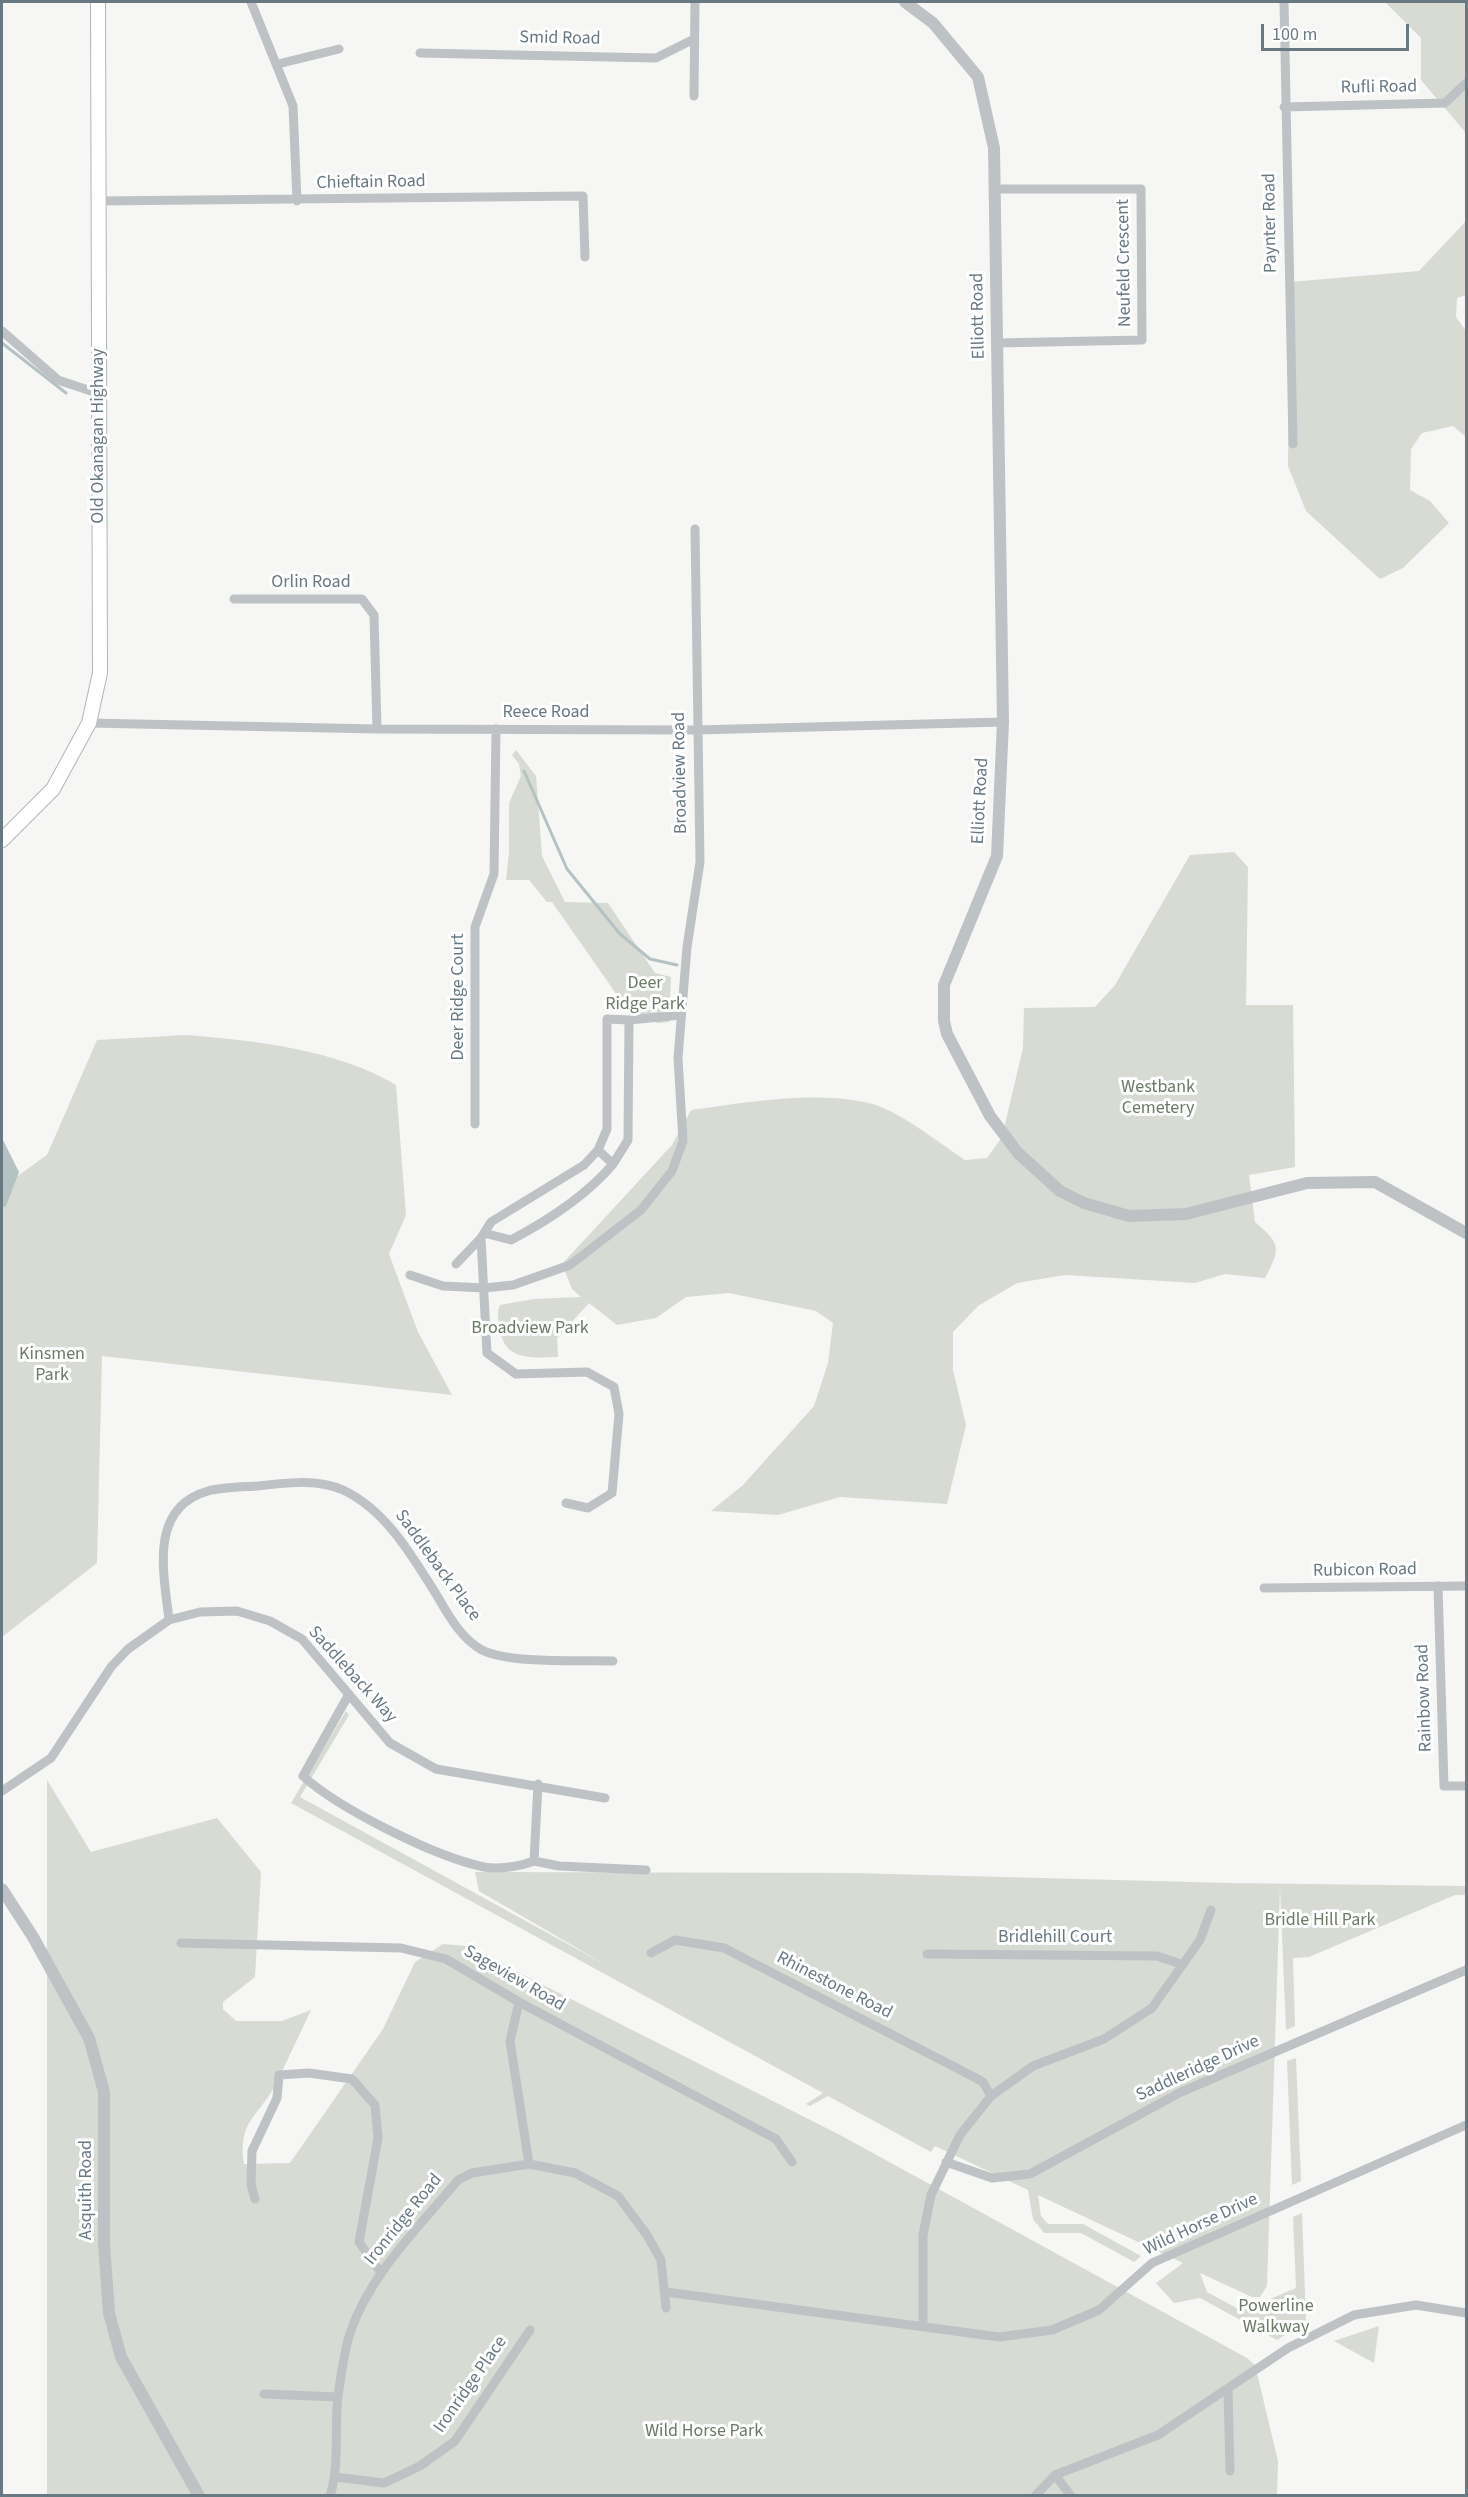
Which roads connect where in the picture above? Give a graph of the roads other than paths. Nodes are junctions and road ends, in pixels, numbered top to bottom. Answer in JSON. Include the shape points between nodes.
{"nodes":[{"id":1,"x":98,"y":2,"type":"edge"},
{"id":2,"x":251,"y":2,"type":"edge"},
{"id":3,"x":694,"y":2,"type":"edge"},
{"id":4,"x":905,"y":2,"type":"edge"},
{"id":5,"x":1284,"y":2,"type":"edge"},
{"id":6,"x":694,"y":39,"type":"junction"},
{"id":7,"x":339,"y":49,"type":"dead end"},
{"id":8,"x":420,"y":53,"type":"dead end"},
{"id":9,"x":278,"y":64,"type":"junction"},
{"id":10,"x":1467,"y":83,"type":"edge"},
{"id":11,"x":694,"y":96,"type":"dead end"},
{"id":12,"x":1284,"y":107,"type":"junction"},
{"id":13,"x":994,"y":189,"type":"junction"},
{"id":14,"x":99,"y":201,"type":"junction"},
{"id":15,"x":297,"y":201,"type":"junction"},
{"id":16,"x":585,"y":257,"type":"dead end"},
{"id":17,"x":2,"y":331,"type":"edge"},
{"id":18,"x":998,"y":343,"type":"junction"},
{"id":19,"x":100,"y":394,"type":"junction"},
{"id":20,"x":1293,"y":444,"type":"dead end"},
{"id":21,"x":695,"y":529,"type":"dead end"},
{"id":22,"x":234,"y":599,"type":"dead end"},
{"id":23,"x":1003,"y":722,"type":"junction"},
{"id":24,"x":89,"y":723,"type":"junction"},
{"id":25,"x":377,"y":729,"type":"junction"},
{"id":26,"x":496,"y":729,"type":"junction"},
{"id":27,"x":696,"y":730,"type":"junction"},
{"id":28,"x":2,"y":840,"type":"edge"},
{"id":29,"x":681,"y":1015,"type":"junction"},
{"id":30,"x":629,"y":1020,"type":"junction"},
{"id":31,"x":475,"y":1124,"type":"dead end"},
{"id":32,"x":598,"y":1150,"type":"junction"},
{"id":33,"x":613,"y":1164,"type":"junction"},
{"id":34,"x":1467,"y":1233,"type":"edge"},
{"id":35,"x":482,"y":1235,"type":"junction"},
{"id":36,"x":456,"y":1264,"type":"dead end"},
{"id":37,"x":410,"y":1275,"type":"dead end"},
{"id":38,"x":484,"y":1288,"type":"junction"},
{"id":39,"x":566,"y":1503,"type":"dead end"},
{"id":40,"x":1438,"y":1586,"type":"junction"},
{"id":41,"x":1467,"y":1586,"type":"edge"},
{"id":42,"x":1264,"y":1588,"type":"dead end"},
{"id":43,"x":169,"y":1620,"type":"junction"},
{"id":44,"x":613,"y":1661,"type":"dead end"},
{"id":45,"x":349,"y":1694,"type":"junction"},
{"id":46,"x":538,"y":1784,"type":"junction"},
{"id":47,"x":1467,"y":1785,"type":"edge"},
{"id":48,"x":2,"y":1791,"type":"edge"},
{"id":49,"x":605,"y":1798,"type":"dead end"},
{"id":50,"x":534,"y":1861,"type":"junction"},
{"id":51,"x":646,"y":1870,"type":"dead end"},
{"id":52,"x":2,"y":1889,"type":"edge"},
{"id":53,"x":1210,"y":1910,"type":"dead end"},
{"id":54,"x":181,"y":1943,"type":"dead end"},
{"id":55,"x":651,"y":1953,"type":"dead end"},
{"id":56,"x":927,"y":1954,"type":"dead end"},
{"id":57,"x":1181,"y":1964,"type":"junction"},
{"id":58,"x":1467,"y":1970,"type":"edge"},
{"id":59,"x":519,"y":2002,"type":"junction"},
{"id":60,"x":991,"y":2096,"type":"junction"},
{"id":61,"x":1467,"y":2125,"type":"edge"},
{"id":62,"x":792,"y":2162,"type":"dead end"},
{"id":63,"x":946,"y":2162,"type":"junction"},
{"id":64,"x":529,"y":2164,"type":"junction"},
{"id":65,"x":255,"y":2199,"type":"dead end"},
{"id":66,"x":381,"y":2273,"type":"junction"},
{"id":67,"x":666,"y":2292,"type":"junction"},
{"id":68,"x":666,"y":2308,"type":"dead end"},
{"id":69,"x":1467,"y":2313,"type":"edge"},
{"id":70,"x":923,"y":2325,"type":"junction"},
{"id":71,"x":530,"y":2330,"type":"dead end"},
{"id":72,"x":1228,"y":2390,"type":"junction"},
{"id":73,"x":264,"y":2394,"type":"dead end"},
{"id":74,"x":338,"y":2397,"type":"junction"},
{"id":75,"x":1230,"y":2471,"type":"dead end"},
{"id":76,"x":1055,"y":2475,"type":"junction"},
{"id":77,"x":335,"y":2478,"type":"junction"},
{"id":78,"x":199,"y":2496,"type":"edge"},
{"id":79,"x":330,"y":2496,"type":"edge"},
{"id":80,"x":1035,"y":2496,"type":"edge"},
{"id":81,"x":1071,"y":2496,"type":"edge"}],
"edges":[{"from":1,"to":14,"type":"main road","name":"Old Okanagan Highway"},
{"from":2,"to":9,"type":"street"},
{"from":3,"to":6,"type":"street"},
{"from":4,"to":13,"type":"street","name":"Elliott Road","via":[[933,23],[978,77],[994,148]]},
{"from":5,"to":12,"type":"street","name":"Paynter Road"},
{"from":6,"to":8,"type":"street","name":"Smid Road","via":[[656,58]]},
{"from":6,"to":11,"type":"street"},
{"from":7,"to":9,"type":"street"},
{"from":9,"to":15,"type":"street","via":[[293,106]]},
{"from":10,"to":12,"type":"street","name":"Rufli Road","via":[[1445,103]]},
{"from":12,"to":20,"type":"street","name":"Paynter Road"},
{"from":13,"to":18,"type":"street","name":"Elliott Road"},
{"from":13,"to":18,"type":"street","name":"Neufeld Crescent","via":[[1141,189],[1142,340]]},
{"from":14,"to":15,"type":"street","name":"Chieftain Road"},
{"from":14,"to":19,"type":"main road","name":"Old Okanagan Highway"},
{"from":15,"to":16,"type":"street","name":"Chieftain Road","via":[[583,196]]},
{"from":17,"to":19,"type":"street","via":[[58,380]]},
{"from":18,"to":23,"type":"street","name":"Elliott Road"},
{"from":19,"to":24,"type":"main road","name":"Old Okanagan Highway","via":[[100,673]]},
{"from":21,"to":27,"type":"street","name":"Broadview Road"},
{"from":22,"to":25,"type":"street","name":"Orlin Road","via":[[362,599],[374,615]]},
{"from":23,"to":27,"type":"street","name":"Reece Road"},
{"from":23,"to":34,"type":"street","name":"Elliott Road","via":[[997,856],[948,970],[943,1001],[947,1034],[990,1116],[1018,1153],[1060,1191],[1084,1203],[1129,1216],[1186,1214],[1307,1183],[1375,1182]]},
{"from":24,"to":25,"type":"street","name":"Reece Road"},
{"from":24,"to":28,"type":"main road","name":"Old Okanagan Highway","via":[[53,789]]},
{"from":25,"to":26,"type":"street","name":"Reece Road"},
{"from":26,"to":27,"type":"street","name":"Reece Road"},
{"from":26,"to":31,"type":"street","name":"Deer Ridge Court","via":[[494,874],[474,927]]},
{"from":27,"to":29,"type":"street","name":"Broadview Road","via":[[700,862]]},
{"from":29,"to":30,"type":"street"},
{"from":29,"to":38,"type":"street","name":"Broadview Road","via":[[678,1058],[683,1141],[672,1171],[641,1210],[570,1265],[513,1285]]},
{"from":30,"to":32,"type":"street","via":[[607,1019],[607,1129]]},
{"from":30,"to":33,"type":"street","via":[[628,1140]]},
{"from":32,"to":33,"type":"street"},
{"from":32,"to":35,"type":"street","via":[[584,1165],[491,1222]]},
{"from":33,"to":35,"type":"street","via":[[601,1179],[531,1230],[512,1240]]},
{"from":35,"to":36,"type":"street"},
{"from":35,"to":38,"type":"street"},
{"from":37,"to":38,"type":"street","name":"Broadview Road","via":[[443,1286]]},
{"from":38,"to":39,"type":"street","via":[[487,1353],[516,1374],[587,1372],[614,1387],[619,1414],[612,1493],[588,1508]]},
{"from":40,"to":41,"type":"street","name":"Rubicon Road"},
{"from":40,"to":42,"type":"street","name":"Rubicon Road"},
{"from":40,"to":47,"type":"street","name":"Rainbow Road","via":[[1444,1785]]},
{"from":43,"to":44,"type":"street","name":"Saddleback Place","via":[[163,1555],[165,1531],[180,1506],[208,1491],[301,1481],[342,1489],[376,1511],[415,1561],[453,1623],[480,1649],[500,1656]]},
{"from":43,"to":45,"type":"street","name":"Saddleback Way","via":[[200,1612],[237,1611],[270,1621],[302,1639]]},
{"from":43,"to":48,"type":"street","name":"Saddleback Way","via":[[128,1649],[111,1667],[51,1758]]},
{"from":45,"to":46,"type":"street","name":"Saddleback Way","via":[[390,1743],[436,1769]]},
{"from":45,"to":50,"type":"street","via":[[303,1776],[376,1822],[449,1857],[487,1868]]},
{"from":46,"to":49,"type":"street","name":"Saddleback Way"},
{"from":46,"to":50,"type":"street"},
{"from":50,"to":51,"type":"street"},
{"from":52,"to":78,"type":"street","name":"Asquith Road","via":[[89,2038],[104,2092],[104,2244],[109,2313],[121,2357]]},
{"from":53,"to":57,"type":"street","via":[[1200,1940]]},
{"from":54,"to":59,"type":"street","name":"Sageview Road","via":[[401,1948],[446,1959]]},
{"from":55,"to":60,"type":"street","name":"Rhinestone Road","via":[[675,1940],[724,1948],[974,2077],[983,2082]]},
{"from":56,"to":57,"type":"street","name":"Bridlehill Court","via":[[1157,1956]]},
{"from":57,"to":60,"type":"street","via":[[1152,2008],[1104,2040],[1033,2066]]},
{"from":58,"to":63,"type":"street","name":"Saddleridge Drive","via":[[1181,2092],[1030,2174],[992,2178]]},
{"from":59,"to":62,"type":"street","name":"Sageview Road","via":[[776,2139]]},
{"from":59,"to":64,"type":"street","via":[[510,2041]]},
{"from":60,"to":63,"type":"street","via":[[960,2135]]},
{"from":61,"to":70,"type":"street","name":"Wild Horse Drive","via":[[1152,2263],[1099,2310],[1052,2330],[999,2337]]},
{"from":63,"to":70,"type":"street","via":[[931,2195],[923,2235]]},
{"from":64,"to":66,"type":"street","name":"Ironridge Road","via":[[472,2173],[458,2180]]},
{"from":64,"to":67,"type":"street","name":"Ironridge Road","via":[[575,2173],[618,2196],[661,2260]]},
{"from":65,"to":66,"type":"street","via":[[251,2185],[252,2151],[277,2098],[279,2075],[309,2073],[352,2079],[375,2105],[378,2138],[359,2242]]},
{"from":66,"to":74,"type":"street","name":"Ironridge Road","via":[[350,2334]]},
{"from":67,"to":68,"type":"street","name":"Ironridge Road"},
{"from":67,"to":70,"type":"street","name":"Wild Horse Drive"},
{"from":69,"to":72,"type":"street","via":[[1416,2305],[1354,2315],[1288,2348]]},
{"from":71,"to":77,"type":"street","name":"Ironridge Place","via":[[455,2441],[420,2466],[384,2483]]},
{"from":72,"to":75,"type":"street"},
{"from":72,"to":76,"type":"street","via":[[1158,2434]]},
{"from":73,"to":74,"type":"street"},
{"from":74,"to":77,"type":"street","name":"Ironridge Road"},
{"from":76,"to":80,"type":"street"},
{"from":76,"to":81,"type":"street"},
{"from":77,"to":79,"type":"street","name":"Ironridge Road"}]}
